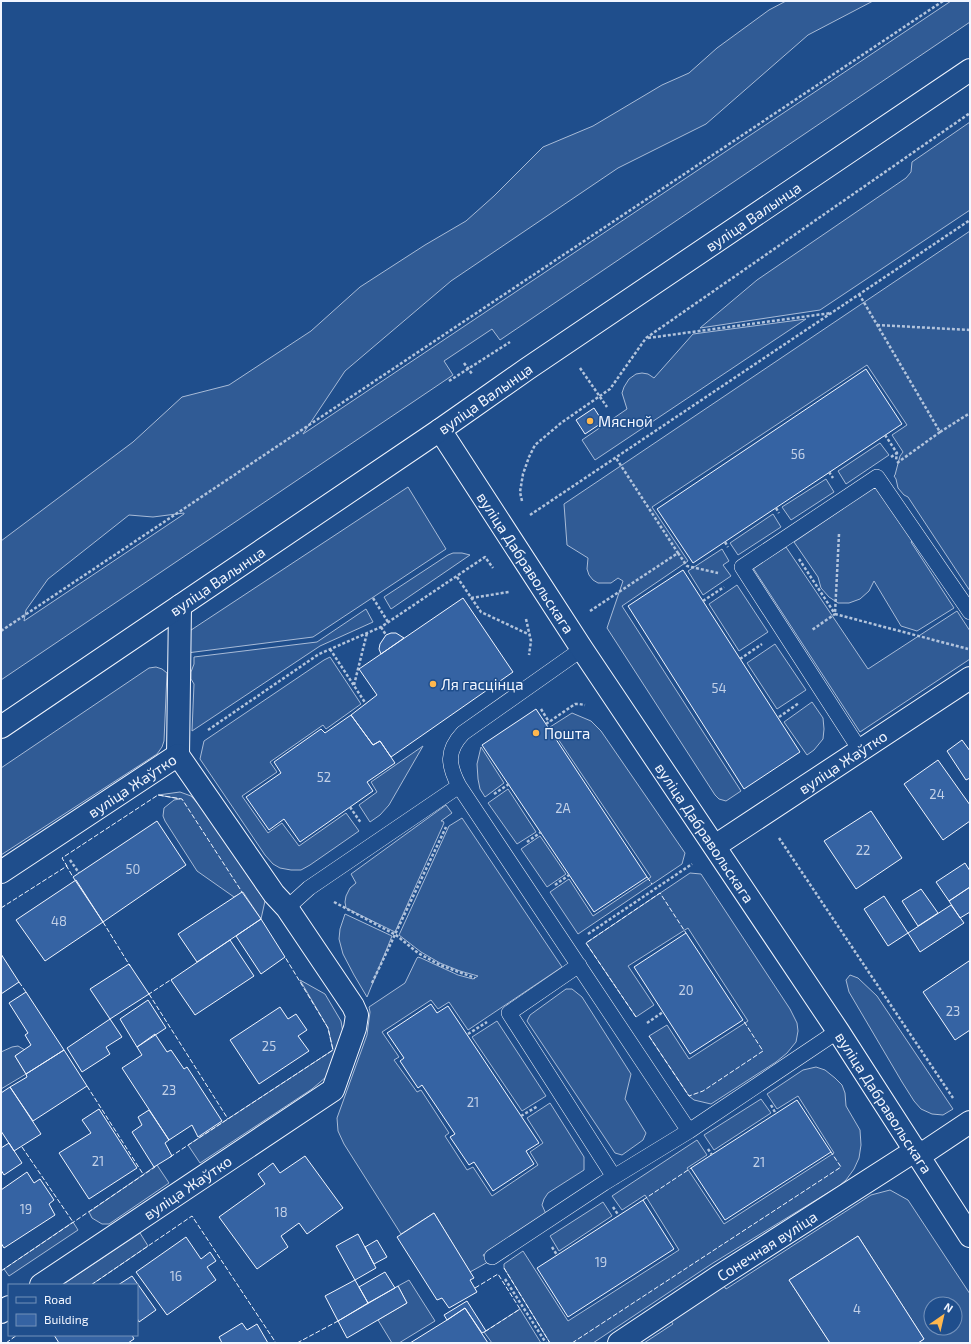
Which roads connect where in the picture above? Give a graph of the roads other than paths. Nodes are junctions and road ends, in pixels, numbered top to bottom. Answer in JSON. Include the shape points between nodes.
{"nodes":[{"id":1,"x":970,"y":70,"type":"edge"},
{"id":2,"x":440,"y":430,"type":"junction"},
{"id":3,"x":180,"y":606,"type":"junction"},
{"id":4,"x":970,"y":612,"type":"edge"},
{"id":5,"x":582,"y":649,"type":"junction"},
{"id":6,"x":970,"y":678,"type":"edge"},
{"id":7,"x":1,"y":727,"type":"edge"},
{"id":8,"x":860,"y":750,"type":"junction"},
{"id":9,"x":178,"y":755,"type":"junction"},
{"id":10,"x":459,"y":786,"type":"junction"},
{"id":11,"x":715,"y":846,"type":"junction"},
{"id":12,"x":1,"y":872,"type":"edge"},
{"id":13,"x":287,"y":908,"type":"junction"},
{"id":14,"x":579,"y":965,"type":"junction"},
{"id":15,"x":838,"y":1031,"type":"junction"},
{"id":16,"x":970,"y":1122,"type":"edge"},
{"id":17,"x":689,"y":1131,"type":"junction"},
{"id":18,"x":918,"y":1153,"type":"junction"},
{"id":19,"x":614,"y":1177,"type":"junction"},
{"id":20,"x":970,"y":1236,"type":"edge"},
{"id":21,"x":492,"y":1257,"type":"road end"},
{"id":22,"x":43,"y":1284,"type":"edge"},
{"id":23,"x":619,"y":1343,"type":"edge"}],
"edges":[{"from":1,"to":2,"type":"street","name":"вуліца Валынца"},
{"from":2,"to":3,"type":"street","name":"вуліца Валынца"},
{"from":2,"to":5,"type":"street","name":"вуліца Дабравольскага"},
{"from":3,"to":7,"type":"street","name":"вуліца Валынца"},
{"from":3,"to":9,"type":"street","name":"вуліца Жаўтко"},
{"from":4,"to":8,"type":"lane","via":[[877,477],[742,567]]},
{"from":5,"to":10,"type":"lane","via":[[463,733],[451,752],[453,774]]},
{"from":5,"to":11,"type":"street","name":"вуліца Дабравольскага"},
{"from":6,"to":8,"type":"street","name":"вуліца Жаўтко"},
{"from":8,"to":11,"type":"street","name":"вуліца Жаўтко"},
{"from":9,"to":12,"type":"street","name":"вуліца Жаўтко"},
{"from":9,"to":13,"type":"street","via":[[274,894]]},
{"from":10,"to":13,"type":"lane","via":[[309,888]]},
{"from":10,"to":14,"type":"lane"},
{"from":11,"to":15,"type":"street","name":"вуліца Дабравольскага"},
{"from":13,"to":22,"type":"street","name":"вуліца Жаўтко","via":[[354,1006],[355,1028],[333,1090]]},
{"from":14,"to":17,"type":"lane"},
{"from":14,"to":19,"type":"lane","via":[[509,1013]]},
{"from":15,"to":17,"type":"lane"},
{"from":15,"to":18,"type":"street","name":"вуліца Дабравольскага"},
{"from":16,"to":18,"type":"street","name":"Сонечная вуліца"},
{"from":17,"to":19,"type":"lane"},
{"from":18,"to":20,"type":"street","name":"вуліца Дабравольскага"},
{"from":18,"to":23,"type":"street","name":"Сонечная вуліца","via":[[718,1277]]},
{"from":19,"to":21,"type":"lane"}]}
